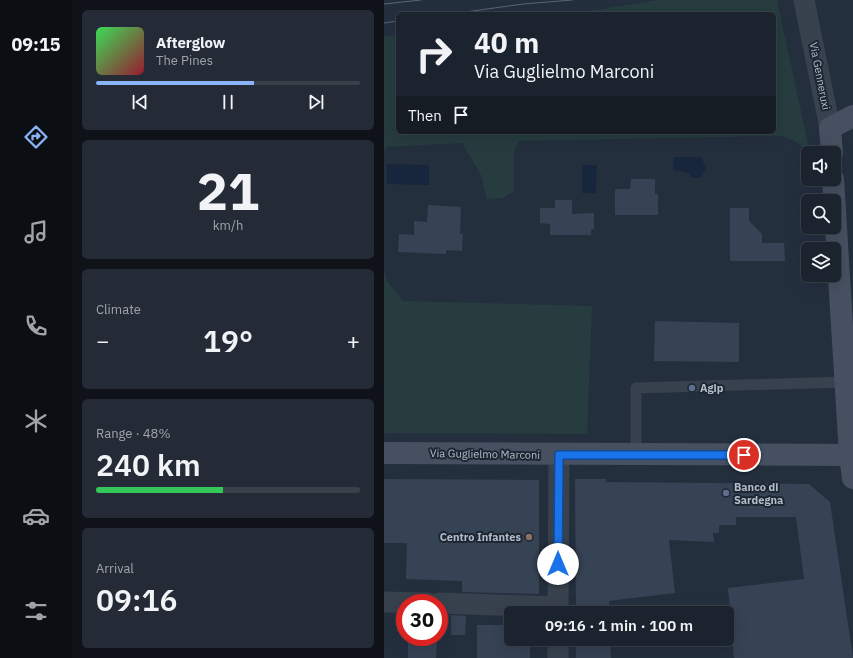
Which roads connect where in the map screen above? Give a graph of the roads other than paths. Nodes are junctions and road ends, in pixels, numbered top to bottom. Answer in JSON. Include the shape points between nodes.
{"nodes":[{"id":1,"x":804,"y":0,"type":"edge"},
{"id":2,"x":853,"y":116,"type":"edge"},
{"id":3,"x":830,"y":128,"type":"junction"},
{"id":4,"x":831,"y":146,"type":"edge"},
{"id":5,"x":833,"y":186,"type":"edge"},
{"id":6,"x":845,"y":382,"type":"junction"},
{"id":7,"x":384,"y":453,"type":"edge"},
{"id":8,"x":559,"y":455,"type":"junction"},
{"id":9,"x":636,"y":455,"type":"junction"},
{"id":10,"x":851,"y":455,"type":"edge"},
{"id":11,"x":853,"y":478,"type":"edge"},
{"id":12,"x":384,"y":602,"type":"edge"},
{"id":13,"x":396,"y":602,"type":"edge"},
{"id":14,"x":448,"y":604,"type":"edge"},
{"id":15,"x":558,"y":606,"type":"edge"},
{"id":16,"x":504,"y":607,"type":"edge"},
{"id":17,"x":558,"y":646,"type":"edge"},
{"id":18,"x":558,"y":658,"type":"edge"}],
"edges":[{"from":1,"to":3,"type":"street","name":"Via Genneruxi"},
{"from":2,"to":3,"type":"main road"},
{"from":3,"to":4,"type":"main road","name":"Via Genneruxi"},
{"from":5,"to":6,"type":"main road"},
{"from":6,"to":9,"type":"lane","via":[[636,388]]},
{"from":6,"to":10,"type":"main road"},
{"from":7,"to":8,"type":"main road","name":"Via Guglielmo Marconi"},
{"from":8,"to":9,"type":"main road","name":"Via Guglielmo Marconi"},
{"from":8,"to":15,"type":"street"},
{"from":9,"to":10,"type":"main road","name":"Via Guglielmo Marconi"},
{"from":10,"to":11,"type":"main road"},
{"from":12,"to":13,"type":"street"},
{"from":14,"to":16,"type":"street"},
{"from":17,"to":18,"type":"street"}]}
